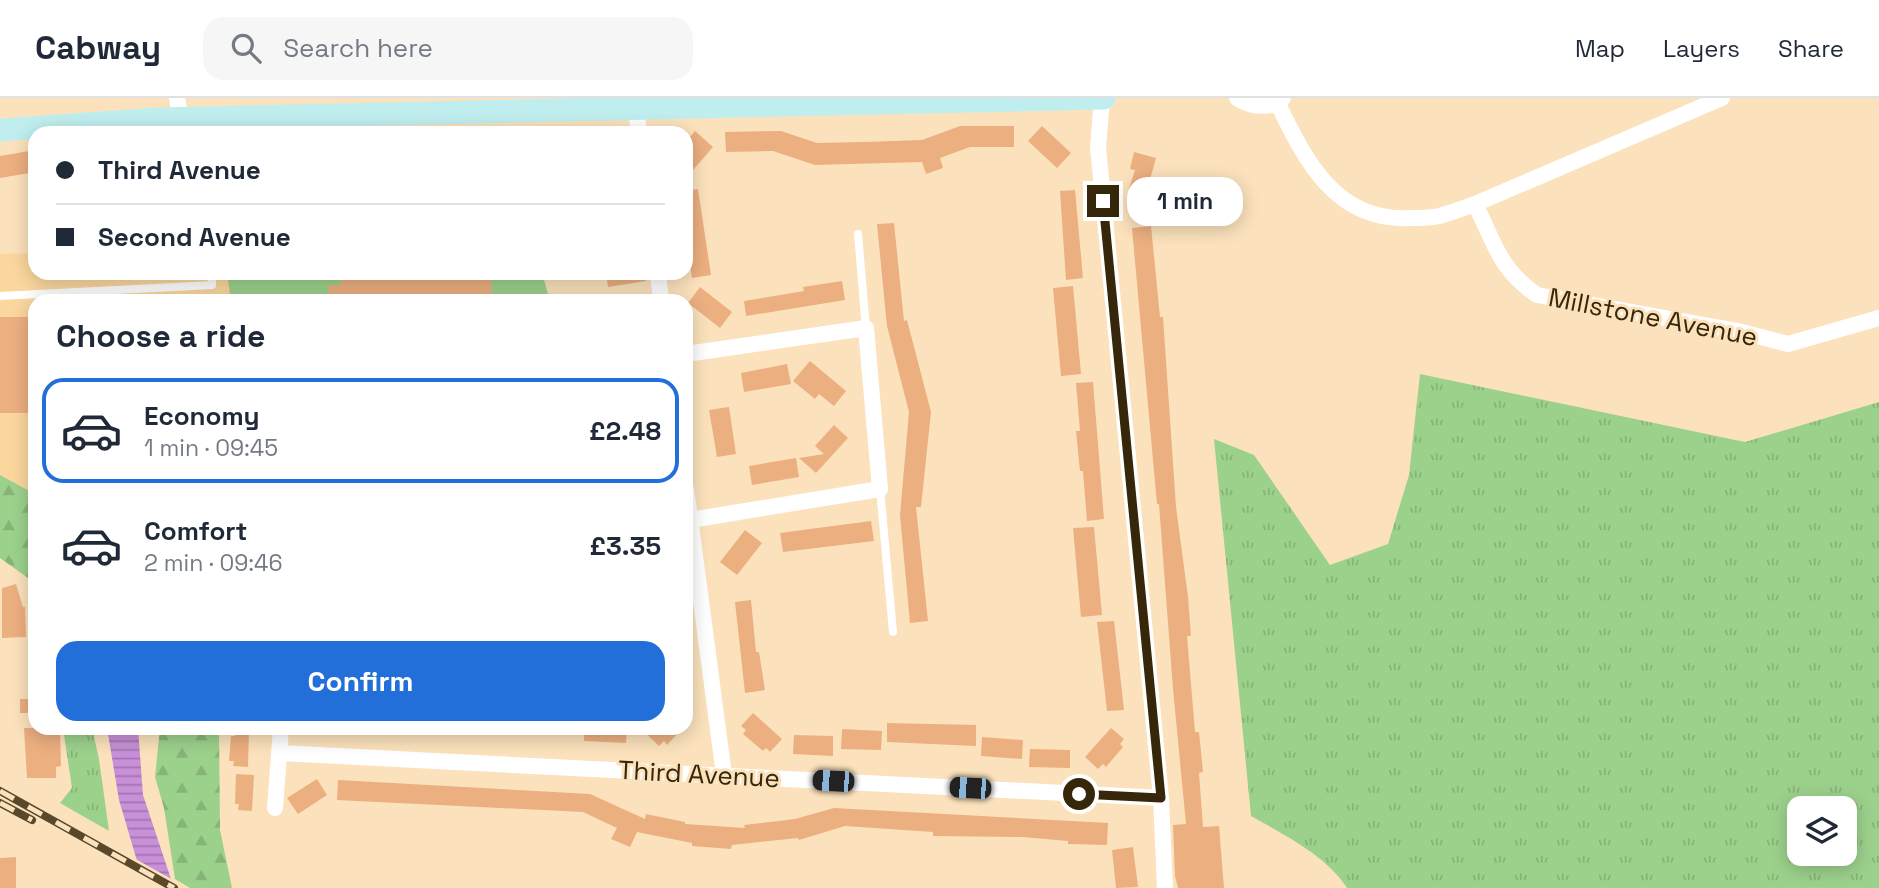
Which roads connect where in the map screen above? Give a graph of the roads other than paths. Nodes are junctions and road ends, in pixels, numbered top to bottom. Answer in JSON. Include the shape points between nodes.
{"nodes":[{"id":1,"x":1103,"y":98,"type":"edge"},
{"id":2,"x":1237,"y":98,"type":"edge"},
{"id":3,"x":1722,"y":98,"type":"edge"},
{"id":4,"x":1280,"y":101,"type":"edge"},
{"id":5,"x":636,"y":110,"type":"junction"},
{"id":6,"x":180,"y":116,"type":"edge"},
{"id":7,"x":51,"y":126,"type":"edge"},
{"id":8,"x":638,"y":126,"type":"edge"},
{"id":9,"x":28,"y":128,"type":"edge"},
{"id":10,"x":0,"y":130,"type":"edge"},
{"id":11,"x":1475,"y":204,"type":"junction"},
{"id":12,"x":858,"y":234,"type":"dead end"},
{"id":13,"x":212,"y":280,"type":"edge"},
{"id":14,"x":39,"y":294,"type":"edge"},
{"id":15,"x":28,"y":295,"type":"edge"},
{"id":16,"x":0,"y":296,"type":"edge"},
{"id":17,"x":1879,"y":318,"type":"edge"},
{"id":18,"x":866,"y":328,"type":"junction"},
{"id":19,"x":693,"y":353,"type":"edge"},
{"id":20,"x":880,"y":489,"type":"junction"},
{"id":21,"x":693,"y":519,"type":"edge"},
{"id":22,"x":693,"y":555,"type":"edge"},
{"id":23,"x":893,"y":632,"type":"dead end"},
{"id":24,"x":280,"y":735,"type":"edge"},
{"id":25,"x":279,"y":753,"type":"junction"},
{"id":26,"x":724,"y":775,"type":"junction"},
{"id":27,"x":1161,"y":798,"type":"junction"},
{"id":28,"x":275,"y":808,"type":"dead end"},
{"id":29,"x":1165,"y":888,"type":"edge"}],
"edges":[{"from":1,"to":5,"type":"main road"},
{"from":1,"to":27,"type":"street","via":[[1098,147]]},
{"from":2,"to":4,"type":"street","via":[[1261,107]]},
{"from":3,"to":11,"type":"street"},
{"from":4,"to":11,"type":"street","via":[[1301,152],[1345,201],[1396,219],[1437,217]]},
{"from":5,"to":6,"type":"main road"},
{"from":5,"to":8,"type":"street"},
{"from":6,"to":7,"type":"main road"},
{"from":9,"to":10,"type":"main road"},
{"from":11,"to":17,"type":"street","name":"Millstone Avenue","via":[[1499,258],[1517,281],[1537,295],[1788,344]]},
{"from":12,"to":18,"type":"lane"},
{"from":13,"to":14,"type":"lane","via":[[212,285]]},
{"from":15,"to":16,"type":"lane"},
{"from":18,"to":19,"type":"street"},
{"from":18,"to":20,"type":"street"},
{"from":20,"to":21,"type":"street"},
{"from":20,"to":23,"type":"lane"},
{"from":22,"to":26,"type":"street"},
{"from":24,"to":25,"type":"street"},
{"from":25,"to":26,"type":"street","name":"Third Avenue"},
{"from":25,"to":28,"type":"street"},
{"from":26,"to":27,"type":"street","name":"Third Avenue"},
{"from":27,"to":29,"type":"street"}]}
